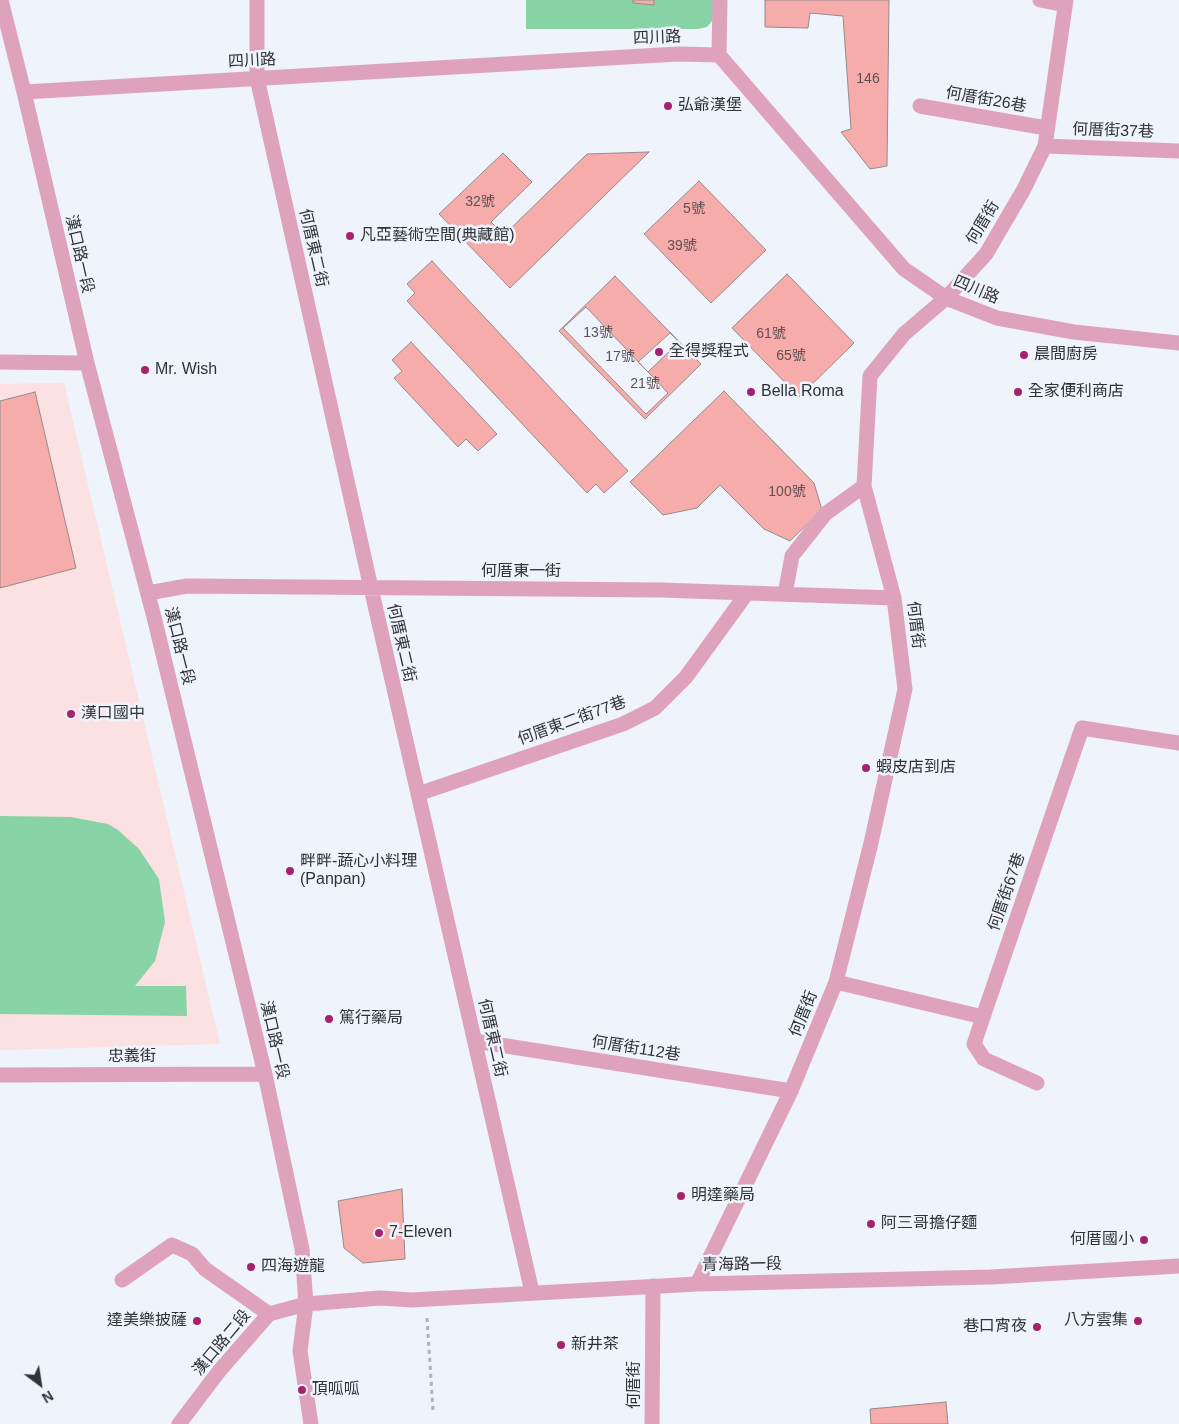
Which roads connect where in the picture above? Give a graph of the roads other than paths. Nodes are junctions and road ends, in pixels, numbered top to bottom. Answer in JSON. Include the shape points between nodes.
{"nodes":[{"id":1,"x":1,"y":0,"type":"edge"},
{"id":2,"x":257,"y":0,"type":"edge"},
{"id":3,"x":720,"y":0,"type":"edge"},
{"id":4,"x":1040,"y":0,"type":"edge"},
{"id":5,"x":1066,"y":3,"type":"edge"},
{"id":6,"x":719,"y":56,"type":"junction"},
{"id":7,"x":257,"y":78,"type":"junction"},
{"id":8,"x":24,"y":92,"type":"junction"},
{"id":9,"x":920,"y":106,"type":"dead end"},
{"id":10,"x":1046,"y":128,"type":"junction"},
{"id":11,"x":1045,"y":146,"type":"junction"},
{"id":12,"x":1179,"y":151,"type":"edge"},
{"id":13,"x":946,"y":298,"type":"junction"},
{"id":14,"x":1179,"y":343,"type":"edge"},
{"id":15,"x":0,"y":362,"type":"edge"},
{"id":16,"x":87,"y":363,"type":"junction"},
{"id":17,"x":864,"y":486,"type":"junction"},
{"id":18,"x":371,"y":588,"type":"junction"},
{"id":19,"x":747,"y":593,"type":"junction"},
{"id":20,"x":148,"y":594,"type":"junction"},
{"id":21,"x":785,"y":594,"type":"junction"},
{"id":22,"x":894,"y":598,"type":"junction"},
{"id":23,"x":1179,"y":743,"type":"edge"},
{"id":24,"x":418,"y":794,"type":"junction"},
{"id":25,"x":836,"y":982,"type":"junction"},
{"id":26,"x":983,"y":1017,"type":"junction"},
{"id":27,"x":475,"y":1041,"type":"junction"},
{"id":28,"x":265,"y":1074,"type":"junction"},
{"id":29,"x":0,"y":1075,"type":"edge"},
{"id":30,"x":1037,"y":1083,"type":"dead end"},
{"id":31,"x":791,"y":1091,"type":"junction"},
{"id":32,"x":1179,"y":1266,"type":"edge"},
{"id":33,"x":122,"y":1280,"type":"dead end"},
{"id":34,"x":697,"y":1284,"type":"junction"},
{"id":35,"x":653,"y":1286,"type":"junction"},
{"id":36,"x":532,"y":1292,"type":"junction"},
{"id":37,"x":306,"y":1304,"type":"junction"},
{"id":38,"x":269,"y":1314,"type":"junction"},
{"id":39,"x":179,"y":1424,"type":"edge"},
{"id":40,"x":311,"y":1424,"type":"edge"},
{"id":41,"x":652,"y":1424,"type":"edge"}],
"edges":[{"from":1,"to":8,"type":"street","name":"漢口路一段"},
{"from":2,"to":7,"type":"street","name":"何厝東二街"},
{"from":3,"to":6,"type":"street"},
{"from":4,"to":5,"type":"street"},
{"from":5,"to":10,"type":"street","name":"何厝街"},
{"from":6,"to":7,"type":"street","name":"四川路","via":[[678,54]]},
{"from":6,"to":13,"type":"street","name":"四川路","via":[[904,269]]},
{"from":7,"to":8,"type":"street","name":"四川路"},
{"from":7,"to":18,"type":"street","name":"何厝東二街"},
{"from":8,"to":16,"type":"street","name":"漢口路一段"},
{"from":9,"to":10,"type":"street","name":"何厝街26巷"},
{"from":10,"to":11,"type":"street","name":"何厝街"},
{"from":11,"to":12,"type":"street","name":"何厝街37巷"},
{"from":11,"to":13,"type":"street","name":"何厝街","via":[[986,254]]},
{"from":13,"to":14,"type":"street","name":"四川路","via":[[997,318],[1074,332]]},
{"from":13,"to":17,"type":"street","name":"何厝街","via":[[904,334],[870,376]]},
{"from":15,"to":16,"type":"street"},
{"from":16,"to":20,"type":"street","name":"漢口路一段"},
{"from":17,"to":21,"type":"street","via":[[826,514],[792,556]]},
{"from":17,"to":22,"type":"street","name":"何厝街"},
{"from":18,"to":19,"type":"street","name":"何厝東一街"},
{"from":18,"to":20,"type":"street","name":"何厝東一街","via":[[187,586]]},
{"from":18,"to":24,"type":"street","name":"何厝東二街"},
{"from":19,"to":21,"type":"street","name":"何厝東一街"},
{"from":19,"to":24,"type":"street","name":"何厝東二街77巷","via":[[686,677],[655,708],[623,724]]},
{"from":20,"to":28,"type":"street","name":"漢口路一段"},
{"from":21,"to":22,"type":"street","name":"何厝東一街"},
{"from":22,"to":25,"type":"street","name":"何厝街","via":[[905,689]]},
{"from":23,"to":26,"type":"street","name":"何厝街67巷","via":[[1082,728]]},
{"from":24,"to":27,"type":"street","name":"何厝東二街"},
{"from":25,"to":26,"type":"street"},
{"from":25,"to":31,"type":"street","name":"何厝街"},
{"from":26,"to":30,"type":"street","via":[[974,1044],[984,1059]]},
{"from":27,"to":31,"type":"street","name":"何厝街112巷"},
{"from":27,"to":36,"type":"street","name":"何厝東二街"},
{"from":28,"to":29,"type":"street","name":"忠義街"},
{"from":28,"to":37,"type":"street","name":"漢口路一段","via":[[302,1249]]},
{"from":31,"to":34,"type":"street","name":"何厝街"},
{"from":32,"to":34,"type":"street","name":"青海路一段","via":[[990,1278]]},
{"from":33,"to":38,"type":"street","via":[[172,1245],[192,1254],[205,1269]]},
{"from":34,"to":35,"type":"street","name":"青海路一段"},
{"from":35,"to":36,"type":"street","name":"青海路一段"},
{"from":35,"to":41,"type":"street","name":"何厝街"},
{"from":36,"to":37,"type":"street","name":"青海路一段"},
{"from":37,"to":38,"type":"street","name":"漢口路二段"},
{"from":37,"to":40,"type":"street","name":"漢口路一段","via":[[300,1351]]},
{"from":38,"to":39,"type":"street","name":"漢口路二段"}]}
